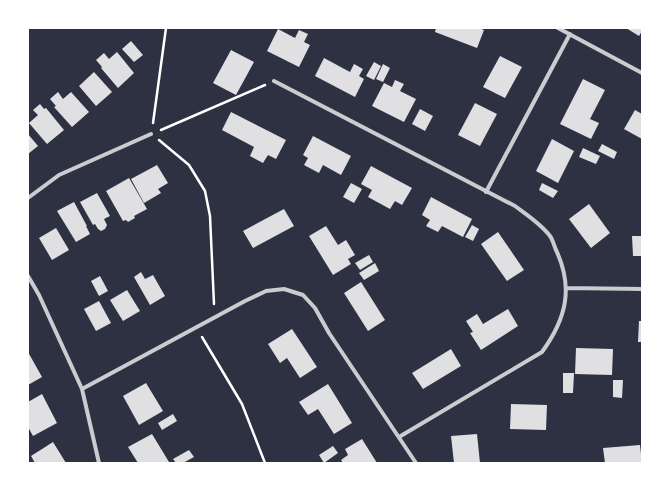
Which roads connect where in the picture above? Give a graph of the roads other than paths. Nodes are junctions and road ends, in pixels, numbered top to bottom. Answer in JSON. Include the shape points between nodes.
{"nodes":[{"id":1,"x":558,"y":28,"type":"edge"},
{"id":2,"x":570,"y":34,"type":"junction"},
{"id":3,"x":642,"y":73,"type":"edge"},
{"id":4,"x":274,"y":81,"type":"road end"},
{"id":5,"x":151,"y":134,"type":"road end"},
{"id":6,"x":486,"y":192,"type":"junction"},
{"id":7,"x":28,"y":198,"type":"edge"},
{"id":8,"x":28,"y":276,"type":"edge"},
{"id":9,"x":566,"y":288,"type":"junction"},
{"id":10,"x":642,"y":289,"type":"edge"},
{"id":11,"x":82,"y":389,"type":"junction"},
{"id":12,"x":399,"y":436,"type":"junction"},
{"id":13,"x":99,"y":463,"type":"edge"},
{"id":14,"x":416,"y":463,"type":"edge"}],
"edges":[{"from":1,"to":2,"type":"street"},
{"from":2,"to":3,"type":"street"},
{"from":2,"to":6,"type":"street"},
{"from":4,"to":6,"type":"street"},
{"from":5,"to":7,"type":"street","via":[[59,175]]},
{"from":6,"to":9,"type":"street","via":[[515,206],[550,236],[562,262]]},
{"from":8,"to":11,"type":"street"},
{"from":9,"to":10,"type":"street"},
{"from":9,"to":12,"type":"street","via":[[564,313],[553,337],[542,352]]},
{"from":11,"to":12,"type":"street","via":[[245,301],[266,291],[284,289],[303,295],[315,308],[329,334]]},
{"from":11,"to":13,"type":"street"},
{"from":12,"to":14,"type":"street"}]}
